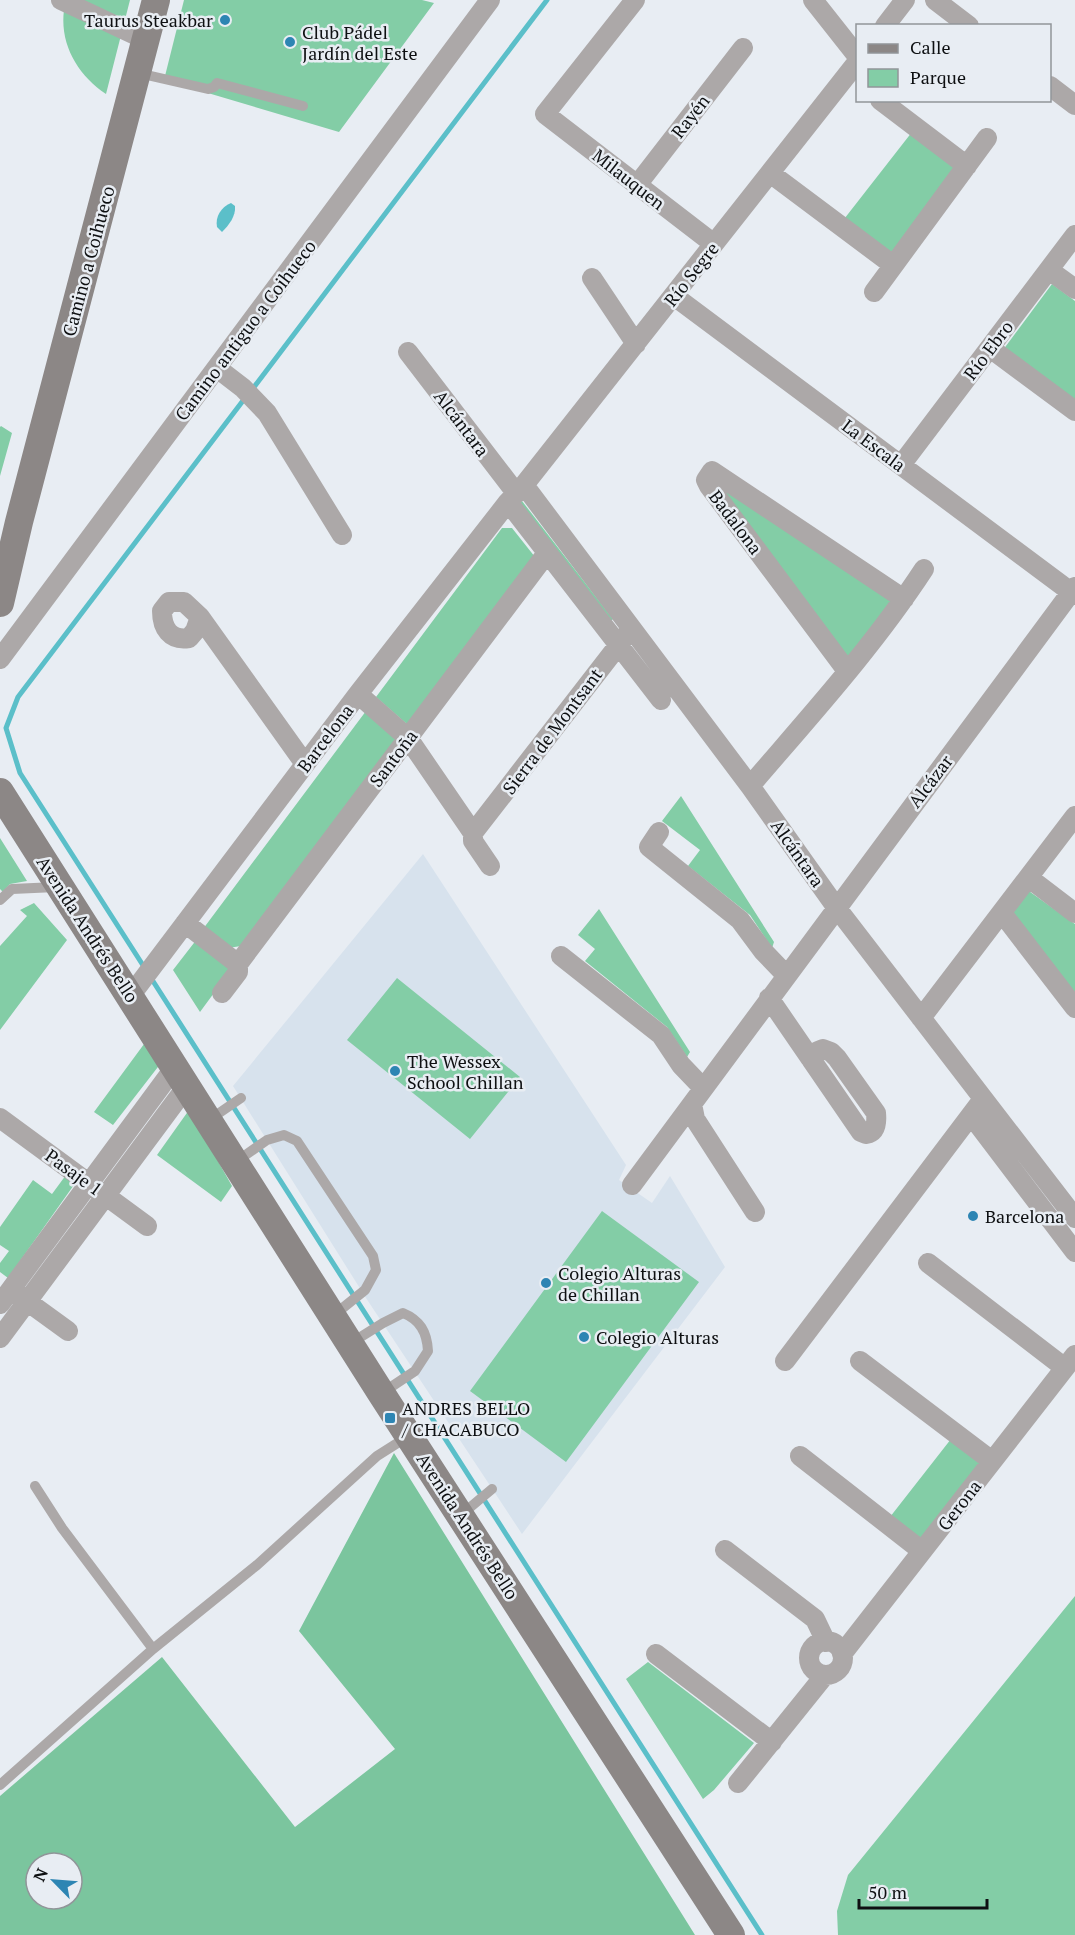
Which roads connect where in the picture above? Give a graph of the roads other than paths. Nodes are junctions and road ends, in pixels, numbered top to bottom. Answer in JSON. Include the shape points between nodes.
{"nodes":[{"id":1,"x":61,"y":0,"type":"edge"},
{"id":2,"x":156,"y":0,"type":"edge"},
{"id":3,"x":490,"y":0,"type":"edge"},
{"id":4,"x":635,"y":0,"type":"edge"},
{"id":5,"x":813,"y":0,"type":"edge"},
{"id":6,"x":905,"y":0,"type":"edge"},
{"id":7,"x":935,"y":0,"type":"edge"},
{"id":8,"x":887,"y":24,"type":"edge"},
{"id":9,"x":966,"y":24,"type":"edge"},
{"id":10,"x":146,"y":40,"type":"junction"},
{"id":11,"x":743,"y":48,"type":"dead end"},
{"id":12,"x":855,"y":69,"type":"edge"},
{"id":13,"x":137,"y":73,"type":"junction"},
{"id":14,"x":1051,"y":87,"type":"edge"},
{"id":15,"x":883,"y":102,"type":"edge"},
{"id":16,"x":1075,"y":105,"type":"edge"},
{"id":17,"x":303,"y":106,"type":"dead end"},
{"id":18,"x":987,"y":138,"type":"dead end"},
{"id":19,"x":967,"y":166,"type":"junction"},
{"id":20,"x":770,"y":173,"type":"junction"},
{"id":21,"x":637,"y":185,"type":"junction"},
{"id":22,"x":1075,"y":235,"type":"edge"},
{"id":23,"x":714,"y":244,"type":"junction"},
{"id":24,"x":893,"y":266,"type":"junction"},
{"id":25,"x":1049,"y":270,"type":"junction"},
{"id":26,"x":592,"y":278,"type":"dead end"},
{"id":27,"x":1075,"y":289,"type":"edge"},
{"id":28,"x":873,"y":292,"type":"dead end"},
{"id":29,"x":674,"y":296,"type":"junction"},
{"id":30,"x":636,"y":344,"type":"junction"},
{"id":31,"x":990,"y":348,"type":"junction"},
{"id":32,"x":408,"y":352,"type":"dead end"},
{"id":33,"x":217,"y":368,"type":"junction"},
{"id":34,"x":1075,"y":411,"type":"edge"},
{"id":35,"x":901,"y":465,"type":"junction"},
{"id":36,"x":516,"y":494,"type":"junction"},
{"id":37,"x":19,"y":522,"type":"junction"},
{"id":38,"x":342,"y":535,"type":"dead end"},
{"id":39,"x":547,"y":553,"type":"junction"},
{"id":40,"x":0,"y":569,"type":"edge"},
{"id":41,"x":924,"y":569,"type":"dead end"},
{"id":42,"x":1074,"y":591,"type":"edge"},
{"id":43,"x":904,"y":599,"type":"junction"},
{"id":44,"x":0,"y":603,"type":"edge"},
{"id":45,"x":200,"y":617,"type":"dead end"},
{"id":46,"x":631,"y":629,"type":"junction"},
{"id":47,"x":617,"y":645,"type":"junction"},
{"id":48,"x":0,"y":659,"type":"edge"},
{"id":49,"x":847,"y":671,"type":"junction"},
{"id":50,"x":357,"y":694,"type":"junction"},
{"id":51,"x":661,"y":700,"type":"dead end"},
{"id":52,"x":408,"y":738,"type":"junction"},
{"id":53,"x":305,"y":764,"type":"junction"},
{"id":54,"x":750,"y":786,"type":"junction"},
{"id":55,"x":2,"y":800,"type":"edge"},
{"id":56,"x":1075,"y":816,"type":"edge"},
{"id":57,"x":659,"y":832,"type":"dead end"},
{"id":58,"x":473,"y":833,"type":"junction"},
{"id":59,"x":490,"y":866,"type":"dead end"},
{"id":60,"x":1029,"y":878,"type":"junction"},
{"id":61,"x":61,"y":887,"type":"junction"},
{"id":62,"x":0,"y":900,"type":"edge"},
{"id":63,"x":836,"y":908,"type":"junction"},
{"id":64,"x":1002,"y":913,"type":"junction"},
{"id":65,"x":1075,"y":913,"type":"edge"},
{"id":66,"x":185,"y":923,"type":"junction"},
{"id":67,"x":561,"y":956,"type":"dead end"},
{"id":68,"x":238,"y":964,"type":"junction"},
{"id":69,"x":786,"y":975,"type":"junction"},
{"id":70,"x":137,"y":987,"type":"junction"},
{"id":71,"x":222,"y":993,"type":"dead end"},
{"id":72,"x":769,"y":998,"type":"junction"},
{"id":73,"x":1075,"y":1008,"type":"edge"},
{"id":74,"x":921,"y":1018,"type":"junction"},
{"id":75,"x":811,"y":1059,"type":"dead end"},
{"id":76,"x":181,"y":1076,"type":"junction"},
{"id":77,"x":697,"y":1096,"type":"junction"},
{"id":78,"x":241,"y":1098,"type":"dead end"},
{"id":79,"x":983,"y":1098,"type":"junction"},
{"id":80,"x":971,"y":1115,"type":"junction"},
{"id":81,"x":0,"y":1118,"type":"edge"},
{"id":82,"x":208,"y":1120,"type":"junction"},
{"id":83,"x":234,"y":1162,"type":"junction"},
{"id":84,"x":89,"y":1184,"type":"junction"},
{"id":85,"x":632,"y":1185,"type":"dead end"},
{"id":86,"x":106,"y":1196,"type":"junction"},
{"id":87,"x":755,"y":1212,"type":"dead end"},
{"id":88,"x":1075,"y":1218,"type":"edge"},
{"id":89,"x":147,"y":1226,"type":"dead end"},
{"id":90,"x":1075,"y":1252,"type":"edge"},
{"id":91,"x":928,"y":1263,"type":"dead end"},
{"id":92,"x":4,"y":1292,"type":"edge"},
{"id":93,"x":27,"y":1301,"type":"junction"},
{"id":94,"x":341,"y":1310,"type":"junction"},
{"id":95,"x":68,"y":1331,"type":"dead end"},
{"id":96,"x":0,"y":1338,"type":"edge"},
{"id":97,"x":360,"y":1338,"type":"junction"},
{"id":98,"x":785,"y":1361,"type":"dead end"},
{"id":99,"x":860,"y":1361,"type":"dead end"},
{"id":100,"x":1070,"y":1362,"type":"edge"},
{"id":101,"x":389,"y":1388,"type":"junction"},
{"id":102,"x":410,"y":1435,"type":"junction"},
{"id":103,"x":800,"y":1456,"type":"dead end"},
{"id":104,"x":992,"y":1461,"type":"junction"},
{"id":105,"x":35,"y":1486,"type":"dead end"},
{"id":106,"x":492,"y":1489,"type":"dead end"},
{"id":107,"x":461,"y":1515,"type":"junction"},
{"id":108,"x":725,"y":1550,"type":"dead end"},
{"id":109,"x":922,"y":1551,"type":"junction"},
{"id":110,"x":826,"y":1642,"type":"junction"},
{"id":111,"x":153,"y":1649,"type":"junction"},
{"id":112,"x":656,"y":1654,"type":"dead end"},
{"id":113,"x":842,"y":1654,"type":"junction"},
{"id":114,"x":825,"y":1675,"type":"junction"},
{"id":115,"x":772,"y":1742,"type":"junction"},
{"id":116,"x":738,"y":1783,"type":"dead end"},
{"id":117,"x":0,"y":1785,"type":"edge"},
{"id":118,"x":731,"y":1935,"type":"edge"}],
"edges":[{"from":1,"to":10,"type":"street"},
{"from":2,"to":10,"type":"main road","name":"Camino a Coihueco"},
{"from":3,"to":33,"type":"street","name":"Camino antiguo a Coihueco"},
{"from":4,"to":21,"type":"street","name":"Milauquen","via":[[545,114]]},
{"from":5,"to":12,"type":"street"},
{"from":6,"to":8,"type":"street"},
{"from":7,"to":9,"type":"street"},
{"from":10,"to":13,"type":"main road","name":"Camino a Coihueco"},
{"from":11,"to":21,"type":"street","name":"Rayén"},
{"from":12,"to":20,"type":"street","name":"Río Segre"},
{"from":13,"to":17,"type":"lane","via":[[208,89],[217,83]]},
{"from":13,"to":37,"type":"main road","name":"Camino a Coihueco"},
{"from":14,"to":16,"type":"street"},
{"from":15,"to":19,"type":"street"},
{"from":18,"to":19,"type":"street"},
{"from":19,"to":24,"type":"street"},
{"from":20,"to":23,"type":"street","name":"Río Segre"},
{"from":20,"to":24,"type":"street"},
{"from":21,"to":23,"type":"street","name":"Milauquen"},
{"from":22,"to":25,"type":"street","name":"Río Ebro"},
{"from":23,"to":29,"type":"street","name":"Río Segre"},
{"from":24,"to":28,"type":"street"},
{"from":25,"to":27,"type":"street"},
{"from":25,"to":31,"type":"street","name":"Río Ebro"},
{"from":26,"to":30,"type":"street"},
{"from":29,"to":30,"type":"street","name":"Río Segre"},
{"from":29,"to":35,"type":"street","name":"La Escala"},
{"from":30,"to":36,"type":"street","name":"Río Segre"},
{"from":31,"to":34,"type":"street"},
{"from":31,"to":35,"type":"street","name":"Río Ebro"},
{"from":32,"to":36,"type":"street","name":"Alcántara"},
{"from":33,"to":38,"type":"street","via":[[267,413]]},
{"from":33,"to":48,"type":"street","name":"Camino antiguo a Coihueco"},
{"from":35,"to":42,"type":"street","name":"La Escala"},
{"from":36,"to":39,"type":"street","name":"Alcántara"},
{"from":36,"to":46,"type":"street","name":"Alcántara"},
{"from":36,"to":50,"type":"street","name":"Barcelona"},
{"from":37,"to":40,"type":"main road","name":"Camino a Coihueco"},
{"from":37,"to":44,"type":"main road","name":"Camino a Coihueco"},
{"from":39,"to":47,"type":"street","name":"Alcántara"},
{"from":39,"to":52,"type":"street","name":"Santoña"},
{"from":41,"to":43,"type":"street"},
{"from":42,"to":63,"type":"street","name":"Alcázar"},
{"from":43,"to":49,"type":"street"},
{"from":43,"to":49,"type":"street","name":"Badalona","via":[[712,471],[706,480],[709,486]]},
{"from":45,"to":53,"type":"street"},
{"from":46,"to":47,"type":"street","name":"Sierra de Montsant"},
{"from":46,"to":54,"type":"street","name":"Alcántara"},
{"from":47,"to":51,"type":"street","name":"Alcántara"},
{"from":47,"to":58,"type":"street","name":"Sierra de Montsant"},
{"from":49,"to":54,"type":"street"},
{"from":50,"to":52,"type":"street"},
{"from":50,"to":53,"type":"street","name":"Barcelona"},
{"from":52,"to":58,"type":"street"},
{"from":52,"to":68,"type":"street","name":"Santoña"},
{"from":53,"to":66,"type":"street","name":"Barcelona"},
{"from":54,"to":63,"type":"street","name":"Alcántara"},
{"from":55,"to":61,"type":"main road","name":"Avenida Andrés Bello"},
{"from":56,"to":60,"type":"street"},
{"from":57,"to":69,"type":"street","via":[[649,847],[740,920]]},
{"from":58,"to":59,"type":"street","via":[[473,841]]},
{"from":60,"to":64,"type":"street"},
{"from":60,"to":65,"type":"street"},
{"from":61,"to":62,"type":"lane","via":[[12,890]]},
{"from":61,"to":70,"type":"main road","name":"Avenida Andrés Bello"},
{"from":63,"to":69,"type":"street","name":"Alcázar"},
{"from":63,"to":74,"type":"street","name":"Alcántara"},
{"from":64,"to":73,"type":"street"},
{"from":64,"to":74,"type":"street"},
{"from":66,"to":68,"type":"street"},
{"from":66,"to":70,"type":"street","name":"Barcelona"},
{"from":67,"to":77,"type":"street","via":[[661,1035]]},
{"from":68,"to":71,"type":"street","name":"Santoña","via":[[238,972]]},
{"from":69,"to":72,"type":"street","name":"Alcázar"},
{"from":70,"to":76,"type":"main road","name":"Avenida Andrés Bello"},
{"from":72,"to":75,"type":"street"},
{"from":72,"to":77,"type":"street","name":"Alcázar"},
{"from":74,"to":79,"type":"street","name":"Alcántara"},
{"from":76,"to":82,"type":"main road","name":"Avenida Andrés Bello"},
{"from":76,"to":84,"type":"street"},
{"from":76,"to":86,"type":"street"},
{"from":77,"to":85,"type":"street","name":"Alcázar"},
{"from":77,"to":87,"type":"street","via":[[695,1119]]},
{"from":78,"to":82,"type":"lane"},
{"from":79,"to":80,"type":"street"},
{"from":79,"to":88,"type":"street","name":"Alcántara"},
{"from":80,"to":90,"type":"street"},
{"from":80,"to":98,"type":"street"},
{"from":81,"to":84,"type":"street","name":"Pasaje 1"},
{"from":82,"to":83,"type":"main road","name":"Avenida Andrés Bello"},
{"from":83,"to":94,"type":"main road","name":"Avenida Andrés Bello"},
{"from":83,"to":94,"type":"lane","via":[[267,1140],[284,1135],[297,1142],[375,1260],[376,1270],[365,1290]]},
{"from":84,"to":86,"type":"street","name":"Pasaje 1"},
{"from":84,"to":92,"type":"street"},
{"from":86,"to":89,"type":"street","name":"Pasaje 1"},
{"from":86,"to":93,"type":"street"},
{"from":91,"to":100,"type":"street"},
{"from":92,"to":93,"type":"street"},
{"from":93,"to":95,"type":"street"},
{"from":93,"to":96,"type":"street"},
{"from":94,"to":97,"type":"main road","name":"Avenida Andrés Bello"},
{"from":97,"to":101,"type":"main road","name":"Avenida Andrés Bello"},
{"from":97,"to":101,"type":"lane","via":[[403,1313],[421,1325],[428,1351],[415,1371]]},
{"from":99,"to":104,"type":"street"},
{"from":100,"to":104,"type":"street","name":"Gerona"},
{"from":101,"to":102,"type":"main road","name":"Avenida Andrés Bello"},
{"from":102,"to":107,"type":"main road","name":"Avenida Andrés Bello"},
{"from":102,"to":111,"type":"lane","via":[[377,1456],[257,1564]]},
{"from":103,"to":109,"type":"street"},
{"from":104,"to":109,"type":"street","name":"Gerona"},
{"from":105,"to":111,"type":"lane"},
{"from":106,"to":107,"type":"lane"},
{"from":107,"to":118,"type":"main road","name":"Avenida Andrés Bello"},
{"from":108,"to":110,"type":"street","via":[[815,1619]]},
{"from":109,"to":113,"type":"street","name":"Gerona"},
{"from":110,"to":113,"type":"street","via":[[834,1644]]},
{"from":110,"to":114,"type":"street","via":[[816,1645],[810,1655],[814,1670]]},
{"from":111,"to":117,"type":"lane"},
{"from":112,"to":115,"type":"street"},
{"from":113,"to":114,"type":"street","name":"Gerona","via":[[839,1669]]},
{"from":114,"to":115,"type":"street","name":"Gerona"},
{"from":115,"to":116,"type":"street","name":"Gerona"}]}
